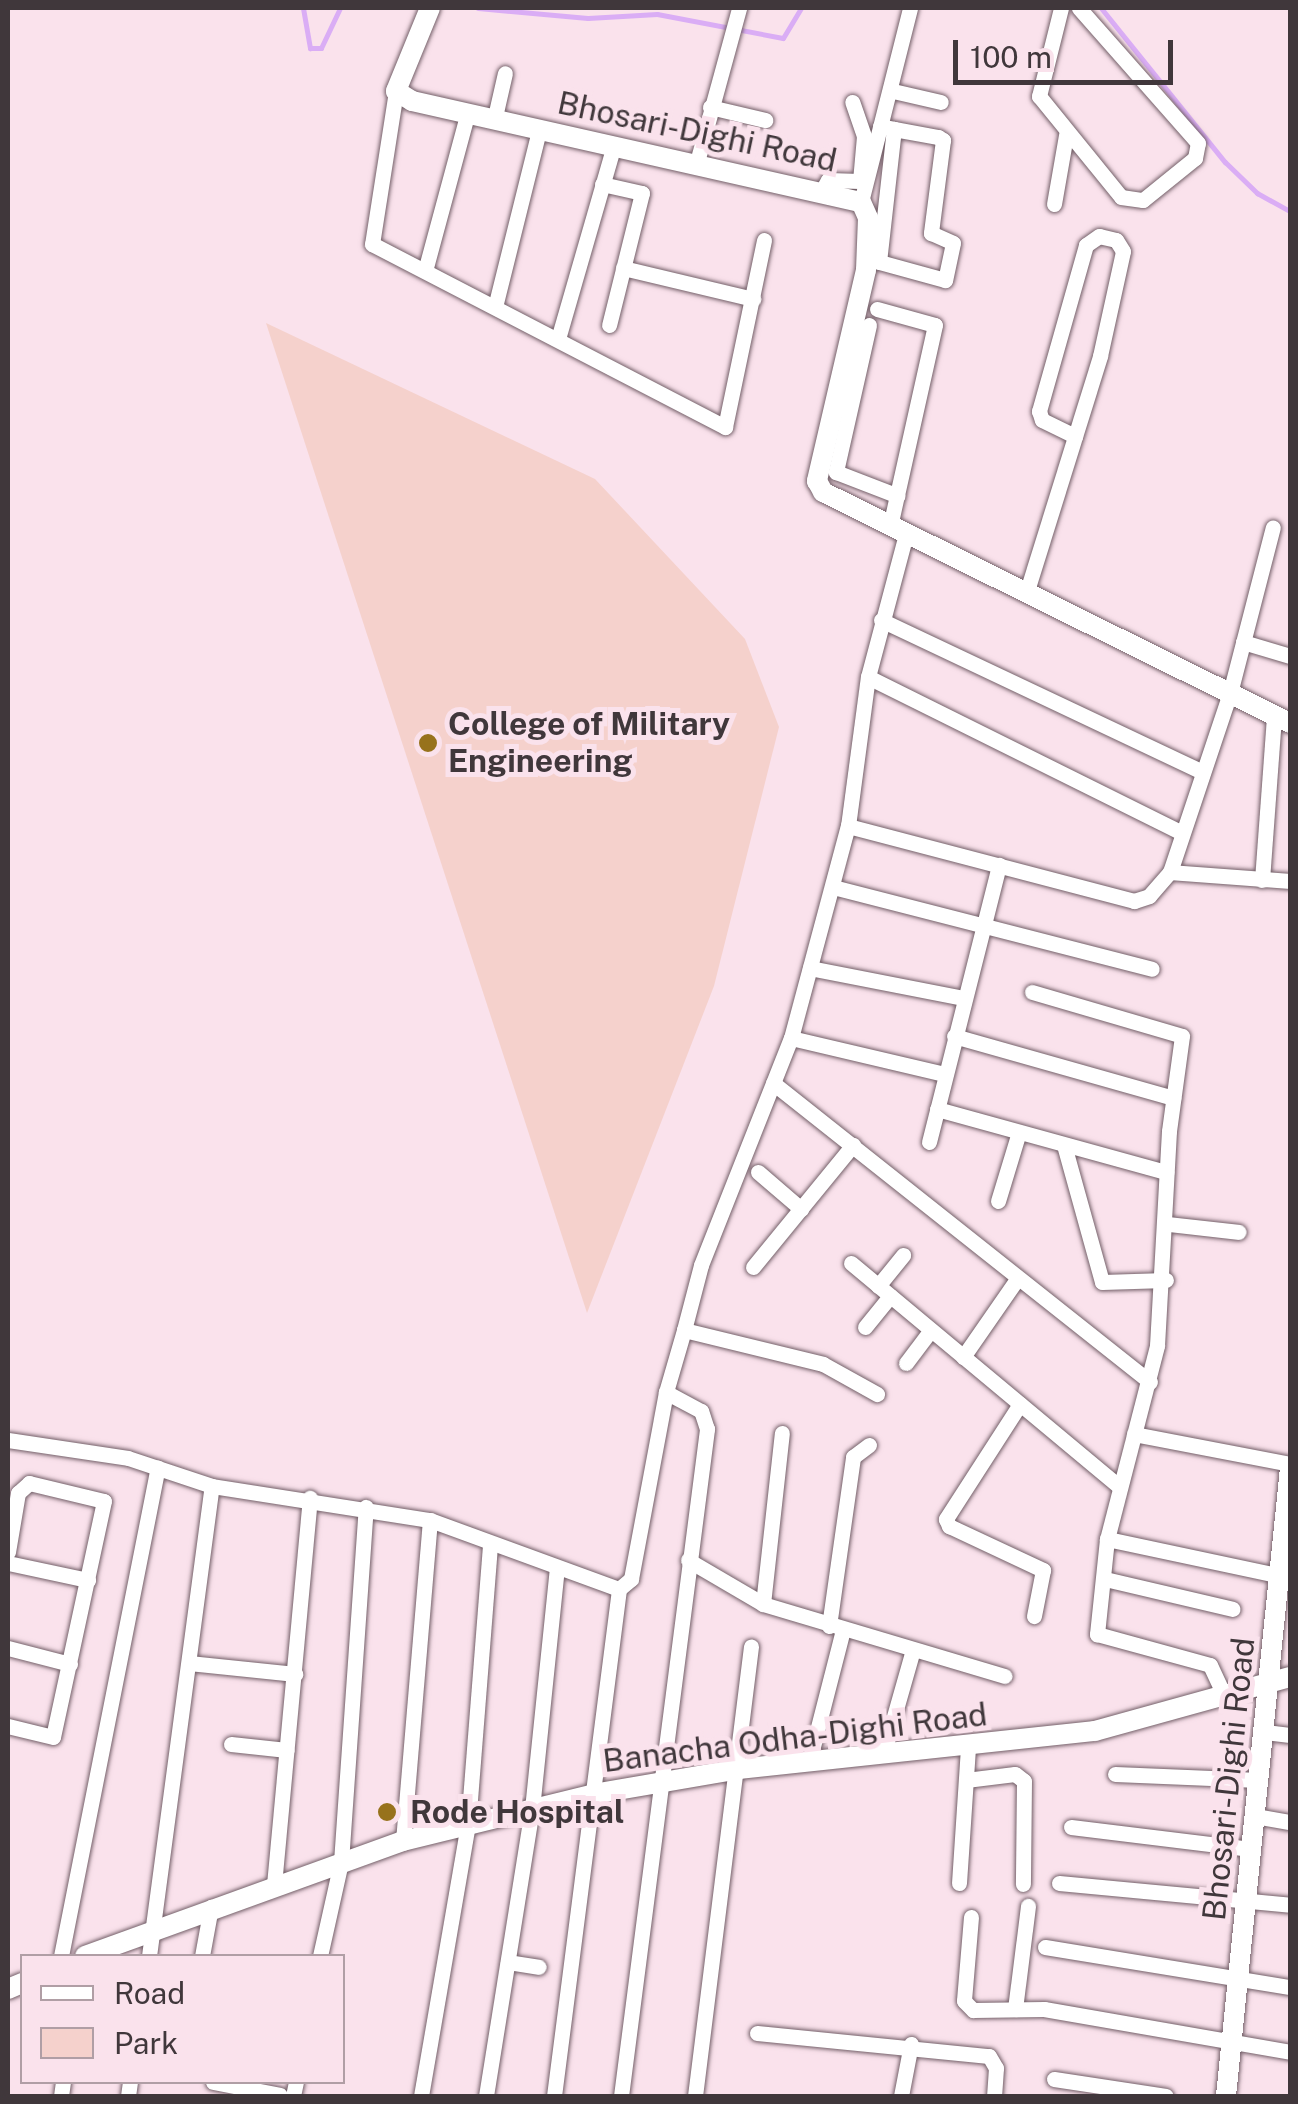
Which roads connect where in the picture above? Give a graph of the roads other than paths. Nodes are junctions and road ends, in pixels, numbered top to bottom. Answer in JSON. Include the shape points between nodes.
{"nodes":[{"id":1,"x":910,"y":8,"type":"edge"},
{"id":2,"x":1061,"y":8,"type":"edge"},
{"id":3,"x":1080,"y":8,"type":"edge"},
{"id":4,"x":738,"y":13,"type":"edge"},
{"id":5,"x":427,"y":14,"type":"edge"},
{"id":6,"x":506,"y":73,"type":"dead end"},
{"id":7,"x":396,"y":91,"type":"junction"},
{"id":8,"x":892,"y":91,"type":"junction"},
{"id":9,"x":852,"y":102,"type":"dead end"},
{"id":10,"x":942,"y":102,"type":"dead end"},
{"id":11,"x":710,"y":107,"type":"junction"},
{"id":12,"x":467,"y":115,"type":"junction"},
{"id":13,"x":765,"y":120,"type":"dead end"},
{"id":14,"x":494,"y":121,"type":"junction"},
{"id":15,"x":887,"y":128,"type":"junction"},
{"id":16,"x":539,"y":130,"type":"junction"},
{"id":17,"x":1066,"y":135,"type":"junction"},
{"id":18,"x":614,"y":145,"type":"junction"},
{"id":19,"x":697,"y":162,"type":"junction"},
{"id":20,"x":602,"y":184,"type":"junction"},
{"id":21,"x":823,"y":189,"type":"junction"},
{"id":22,"x":861,"y":202,"type":"junction"},
{"id":23,"x":1054,"y":204,"type":"dead end"},
{"id":24,"x":764,"y":240,"type":"dead end"},
{"id":25,"x":623,"y":268,"type":"junction"},
{"id":26,"x":425,"y":271,"type":"junction"},
{"id":27,"x":754,"y":299,"type":"junction"},
{"id":28,"x":495,"y":307,"type":"junction"},
{"id":29,"x":877,"y":308,"type":"dead end"},
{"id":30,"x":869,"y":324,"type":"dead end"},
{"id":31,"x":608,"y":325,"type":"dead end"},
{"id":32,"x":558,"y":339,"type":"junction"},
{"id":33,"x":1075,"y":436,"type":"junction"},
{"id":34,"x":898,"y":496,"type":"junction"},
{"id":35,"x":1273,"y":527,"type":"dead end"},
{"id":36,"x":898,"y":530,"type":"junction"},
{"id":37,"x":1026,"y":594,"type":"junction"},
{"id":38,"x":882,"y":620,"type":"junction"},
{"id":39,"x":1243,"y":642,"type":"junction"},
{"id":40,"x":1290,"y":656,"type":"edge"},
{"id":41,"x":868,"y":677,"type":"junction"},
{"id":42,"x":1230,"y":693,"type":"junction"},
{"id":43,"x":1282,"y":720,"type":"edge"},
{"id":44,"x":1202,"y":772,"type":"junction"},
{"id":45,"x":848,"y":826,"type":"junction"},
{"id":46,"x":1180,"y":832,"type":"junction"},
{"id":47,"x":1000,"y":865,"type":"junction"},
{"id":48,"x":1170,"y":872,"type":"junction"},
{"id":49,"x":1262,"y":880,"type":"junction"},
{"id":50,"x":1290,"y":882,"type":"edge"},
{"id":51,"x":833,"y":887,"type":"junction"},
{"id":52,"x":983,"y":928,"type":"junction"},
{"id":53,"x":810,"y":968,"type":"junction"},
{"id":54,"x":1152,"y":969,"type":"dead end"},
{"id":55,"x":1032,"y":992,"type":"dead end"},
{"id":56,"x":963,"y":998,"type":"junction"},
{"id":57,"x":954,"y":1036,"type":"junction"},
{"id":58,"x":792,"y":1038,"type":"junction"},
{"id":59,"x":944,"y":1074,"type":"junction"},
{"id":60,"x":772,"y":1083,"type":"junction"},
{"id":61,"x":1173,"y":1098,"type":"junction"},
{"id":62,"x":936,"y":1109,"type":"junction"},
{"id":63,"x":1018,"y":1132,"type":"junction"},
{"id":64,"x":929,"y":1142,"type":"dead end"},
{"id":65,"x":853,"y":1145,"type":"junction"},
{"id":66,"x":1064,"y":1146,"type":"junction"},
{"id":67,"x":758,"y":1172,"type":"dead end"},
{"id":68,"x":1166,"y":1172,"type":"junction"},
{"id":69,"x":998,"y":1201,"type":"dead end"},
{"id":70,"x":801,"y":1208,"type":"junction"},
{"id":71,"x":1168,"y":1224,"type":"junction"},
{"id":72,"x":1240,"y":1232,"type":"dead end"},
{"id":73,"x":903,"y":1254,"type":"dead end"},
{"id":74,"x":850,"y":1262,"type":"dead end"},
{"id":75,"x":754,"y":1266,"type":"dead end"},
{"id":76,"x":1018,"y":1278,"type":"junction"},
{"id":77,"x":1166,"y":1280,"type":"junction"},
{"id":78,"x":884,"y":1291,"type":"junction"},
{"id":79,"x":864,"y":1327,"type":"dead end"},
{"id":80,"x":684,"y":1330,"type":"junction"},
{"id":81,"x":931,"y":1330,"type":"junction"},
{"id":82,"x":963,"y":1357,"type":"junction"},
{"id":83,"x":906,"y":1363,"type":"dead end"},
{"id":84,"x":1150,"y":1382,"type":"junction"},
{"id":85,"x":666,"y":1392,"type":"junction"},
{"id":86,"x":877,"y":1394,"type":"dead end"},
{"id":87,"x":1020,"y":1404,"type":"junction"},
{"id":88,"x":782,"y":1433,"type":"dead end"},
{"id":89,"x":1134,"y":1434,"type":"junction"},
{"id":90,"x":8,"y":1440,"type":"edge"},
{"id":91,"x":870,"y":1445,"type":"dead end"},
{"id":92,"x":1290,"y":1466,"type":"edge"},
{"id":93,"x":158,"y":1468,"type":"junction"},
{"id":94,"x":212,"y":1486,"type":"junction"},
{"id":95,"x":1119,"y":1486,"type":"junction"},
{"id":96,"x":310,"y":1498,"type":"junction"},
{"id":97,"x":366,"y":1507,"type":"junction"},
{"id":98,"x":430,"y":1520,"type":"junction"},
{"id":99,"x":1288,"y":1532,"type":"edge"},
{"id":100,"x":1107,"y":1539,"type":"junction"},
{"id":101,"x":490,"y":1544,"type":"junction"},
{"id":102,"x":8,"y":1552,"type":"edge"},
{"id":103,"x":688,"y":1560,"type":"junction"},
{"id":104,"x":8,"y":1562,"type":"edge"},
{"id":105,"x":556,"y":1570,"type":"junction"},
{"id":106,"x":1285,"y":1577,"type":"edge"},
{"id":107,"x":1105,"y":1579,"type":"junction"},
{"id":108,"x":88,"y":1580,"type":"junction"},
{"id":109,"x":619,"y":1589,"type":"junction"},
{"id":110,"x":763,"y":1604,"type":"junction"},
{"id":111,"x":1233,"y":1609,"type":"dead end"},
{"id":112,"x":1034,"y":1616,"type":"dead end"},
{"id":113,"x":836,"y":1628,"type":"junction"},
{"id":114,"x":751,"y":1646,"type":"dead end"},
{"id":115,"x":8,"y":1648,"type":"edge"},
{"id":116,"x":913,"y":1650,"type":"junction"},
{"id":117,"x":70,"y":1664,"type":"junction"},
{"id":118,"x":189,"y":1664,"type":"junction"},
{"id":119,"x":295,"y":1674,"type":"junction"},
{"id":120,"x":1004,"y":1676,"type":"dead end"},
{"id":121,"x":1280,"y":1680,"type":"edge"},
{"id":122,"x":1224,"y":1695,"type":"junction"},
{"id":123,"x":8,"y":1726,"type":"edge"},
{"id":124,"x":1266,"y":1732,"type":"junction"},
{"id":125,"x":1290,"y":1735,"type":"edge"},
{"id":126,"x":231,"y":1744,"type":"dead end"},
{"id":127,"x":968,"y":1746,"type":"junction"},
{"id":128,"x":287,"y":1750,"type":"junction"},
{"id":129,"x":884,"y":1756,"type":"junction"},
{"id":130,"x":809,"y":1762,"type":"junction"},
{"id":131,"x":739,"y":1769,"type":"junction"},
{"id":132,"x":1115,"y":1774,"type":"dead end"},
{"id":133,"x":966,"y":1780,"type":"junction"},
{"id":134,"x":1259,"y":1780,"type":"junction"},
{"id":135,"x":663,"y":1783,"type":"junction"},
{"id":136,"x":594,"y":1794,"type":"junction"},
{"id":137,"x":532,"y":1809,"type":"junction"},
{"id":138,"x":1255,"y":1816,"type":"junction"},
{"id":139,"x":1290,"y":1822,"type":"edge"},
{"id":140,"x":468,"y":1825,"type":"junction"},
{"id":141,"x":1071,"y":1828,"type":"dead end"},
{"id":142,"x":403,"y":1841,"type":"junction"},
{"id":143,"x":1252,"y":1849,"type":"junction"},
{"id":144,"x":340,"y":1862,"type":"junction"},
{"id":145,"x":959,"y":1884,"type":"dead end"},
{"id":146,"x":1023,"y":1884,"type":"dead end"},
{"id":147,"x":1059,"y":1884,"type":"dead end"},
{"id":148,"x":274,"y":1885,"type":"junction"},
{"id":149,"x":1245,"y":1902,"type":"junction"},
{"id":150,"x":1028,"y":1906,"type":"dead end"},
{"id":151,"x":1290,"y":1906,"type":"edge"},
{"id":152,"x":211,"y":1907,"type":"junction"},
{"id":153,"x":972,"y":1917,"type":"dead end"},
{"id":154,"x":154,"y":1928,"type":"junction"},
{"id":155,"x":1045,"y":1947,"type":"dead end"},
{"id":156,"x":61,"y":1954,"type":"edge"},
{"id":157,"x":90,"y":1954,"type":"edge"},
{"id":158,"x":149,"y":1954,"type":"edge"},
{"id":159,"x":202,"y":1954,"type":"edge"},
{"id":160,"x":320,"y":1954,"type":"edge"},
{"id":161,"x":508,"y":1962,"type":"junction"},
{"id":162,"x":539,"y":1967,"type":"dead end"},
{"id":163,"x":1237,"y":1979,"type":"junction"},
{"id":164,"x":1290,"y":1987,"type":"edge"},
{"id":165,"x":1016,"y":2010,"type":"junction"},
{"id":166,"x":758,"y":2034,"type":"dead end"},
{"id":167,"x":1232,"y":2040,"type":"junction"},
{"id":168,"x":910,"y":2044,"type":"junction"},
{"id":169,"x":1290,"y":2052,"type":"edge"},
{"id":170,"x":1054,"y":2079,"type":"dead end"},
{"id":171,"x":223,"y":2084,"type":"edge"},
{"id":172,"x":286,"y":2096,"type":"edge"},
{"id":173,"x":421,"y":2096,"type":"edge"},
{"id":174,"x":486,"y":2096,"type":"edge"},
{"id":175,"x":554,"y":2096,"type":"edge"},
{"id":176,"x":622,"y":2096,"type":"edge"},
{"id":177,"x":696,"y":2096,"type":"edge"},
{"id":178,"x":901,"y":2096,"type":"edge"},
{"id":179,"x":994,"y":2096,"type":"edge"},
{"id":180,"x":1166,"y":2096,"type":"edge"},
{"id":181,"x":1226,"y":2096,"type":"edge"}],
"edges":[{"from":1,"to":8,"type":"street"},
{"from":2,"to":17,"type":"street","via":[[1037,84]]},
{"from":3,"to":17,"type":"street","via":[[1199,150],[1143,200],[1129,202]]},
{"from":4,"to":11,"type":"street"},
{"from":5,"to":7,"type":"street"},
{"from":6,"to":14,"type":"street"},
{"from":7,"to":12,"type":"street","name":"Bhosari-Dighi Road","via":[[424,107]]},
{"from":7,"to":26,"type":"street","via":[[372,244]]},
{"from":8,"to":10,"type":"street"},
{"from":8,"to":15,"type":"street"},
{"from":9,"to":21,"type":"street","via":[[864,136],[860,181],[828,180]]},
{"from":11,"to":13,"type":"street"},
{"from":11,"to":19,"type":"street"},
{"from":12,"to":14,"type":"street","name":"Bhosari-Dighi Road"},
{"from":12,"to":26,"type":"street"},
{"from":14,"to":16,"type":"street","name":"Bhosari-Dighi Road"},
{"from":15,"to":15,"type":"street","via":[[942,140],[931,234],[953,244],[945,280],[879,262]]},
{"from":15,"to":22,"type":"street"},
{"from":16,"to":18,"type":"street","name":"Bhosari-Dighi Road"},
{"from":16,"to":28,"type":"street"},
{"from":17,"to":23,"type":"street"},
{"from":18,"to":19,"type":"street","name":"Bhosari-Dighi Road"},
{"from":18,"to":20,"type":"street"},
{"from":19,"to":21,"type":"street","name":"Bhosari-Dighi Road"},
{"from":20,"to":25,"type":"street","via":[[642,192]]},
{"from":20,"to":32,"type":"street"},
{"from":21,"to":22,"type":"street","name":"Bhosari-Dighi Road"},
{"from":22,"to":36,"type":"street","name":"Bhosari-Dighi Road","via":[[868,218],[866,270],[817,481],[823,492]]},
{"from":24,"to":27,"type":"street"},
{"from":25,"to":27,"type":"street"},
{"from":25,"to":31,"type":"street"},
{"from":26,"to":28,"type":"street"},
{"from":27,"to":32,"type":"street","via":[[725,427]]},
{"from":28,"to":32,"type":"street"},
{"from":29,"to":34,"type":"street","via":[[935,325]]},
{"from":30,"to":34,"type":"street","via":[[836,472]]},
{"from":33,"to":33,"type":"street","via":[[1124,251],[1116,240],[1099,236],[1086,245],[1039,411],[1042,420]]},
{"from":33,"to":37,"type":"street"},
{"from":34,"to":36,"type":"street"},
{"from":35,"to":39,"type":"street"},
{"from":36,"to":37,"type":"street","name":"Bhosari-Dighi Road"},
{"from":36,"to":38,"type":"street"},
{"from":37,"to":42,"type":"street","name":"Bhosari-Dighi Road"},
{"from":38,"to":41,"type":"street"},
{"from":38,"to":44,"type":"street"},
{"from":39,"to":40,"type":"street"},
{"from":39,"to":42,"type":"street"},
{"from":41,"to":45,"type":"street"},
{"from":41,"to":46,"type":"street"},
{"from":42,"to":43,"type":"street","name":"Bhosari-Dighi Road"},
{"from":42,"to":44,"type":"street"},
{"from":43,"to":49,"type":"street"},
{"from":44,"to":46,"type":"street"},
{"from":45,"to":47,"type":"street"},
{"from":45,"to":51,"type":"street"},
{"from":46,"to":48,"type":"street"},
{"from":47,"to":48,"type":"street","via":[[1134,900],[1150,896]]},
{"from":47,"to":52,"type":"street"},
{"from":48,"to":49,"type":"street"},
{"from":49,"to":50,"type":"street"},
{"from":51,"to":52,"type":"street"},
{"from":51,"to":53,"type":"street"},
{"from":52,"to":54,"type":"street"},
{"from":52,"to":56,"type":"street"},
{"from":53,"to":56,"type":"street"},
{"from":53,"to":58,"type":"street"},
{"from":55,"to":61,"type":"street","via":[[1182,1036]]},
{"from":56,"to":57,"type":"street"},
{"from":57,"to":59,"type":"street"},
{"from":57,"to":61,"type":"street"},
{"from":58,"to":59,"type":"street"},
{"from":58,"to":60,"type":"street"},
{"from":59,"to":62,"type":"street"},
{"from":60,"to":65,"type":"street"},
{"from":60,"to":80,"type":"street","via":[[702,1264]]},
{"from":61,"to":68,"type":"street"},
{"from":62,"to":63,"type":"street"},
{"from":62,"to":64,"type":"street"},
{"from":63,"to":66,"type":"street"},
{"from":63,"to":69,"type":"street"},
{"from":65,"to":70,"type":"street"},
{"from":65,"to":76,"type":"street"},
{"from":66,"to":68,"type":"street"},
{"from":66,"to":77,"type":"street","via":[[1102,1282]]},
{"from":67,"to":70,"type":"street"},
{"from":68,"to":71,"type":"street"},
{"from":70,"to":75,"type":"street"},
{"from":71,"to":72,"type":"street"},
{"from":71,"to":77,"type":"street"},
{"from":73,"to":78,"type":"street"},
{"from":74,"to":78,"type":"street"},
{"from":76,"to":82,"type":"street"},
{"from":76,"to":84,"type":"street"},
{"from":77,"to":84,"type":"street"},
{"from":78,"to":79,"type":"street"},
{"from":78,"to":81,"type":"street"},
{"from":80,"to":85,"type":"street"},
{"from":80,"to":86,"type":"street","via":[[823,1364]]},
{"from":81,"to":82,"type":"street"},
{"from":81,"to":83,"type":"street"},
{"from":82,"to":87,"type":"street"},
{"from":84,"to":89,"type":"street"},
{"from":85,"to":103,"type":"street","via":[[706,1418]]},
{"from":85,"to":109,"type":"street","via":[[631,1579]]},
{"from":87,"to":95,"type":"street"},
{"from":87,"to":112,"type":"street","via":[[946,1519],[1043,1570]]},
{"from":88,"to":110,"type":"street"},
{"from":89,"to":92,"type":"street"},
{"from":89,"to":95,"type":"street"},
{"from":90,"to":93,"type":"street"},
{"from":91,"to":113,"type":"street","via":[[854,1456]]},
{"from":92,"to":99,"type":"street","name":"Bhosari-Dighi Road"},
{"from":93,"to":94,"type":"street"},
{"from":93,"to":156,"type":"street"},
{"from":94,"to":96,"type":"street"},
{"from":94,"to":118,"type":"street"},
{"from":95,"to":100,"type":"street"},
{"from":96,"to":97,"type":"street"},
{"from":96,"to":119,"type":"street"},
{"from":97,"to":98,"type":"street"},
{"from":97,"to":144,"type":"street"},
{"from":98,"to":101,"type":"street"},
{"from":98,"to":142,"type":"street"},
{"from":99,"to":106,"type":"street","name":"Bhosari-Dighi Road"},
{"from":100,"to":106,"type":"street"},
{"from":100,"to":107,"type":"street"},
{"from":101,"to":105,"type":"street"},
{"from":101,"to":140,"type":"street"},
{"from":102,"to":108,"type":"street","via":[[18,1493],[30,1483],[101,1499]]},
{"from":103,"to":110,"type":"street"},
{"from":103,"to":135,"type":"street"},
{"from":104,"to":108,"type":"street"},
{"from":105,"to":109,"type":"street"},
{"from":105,"to":137,"type":"street"},
{"from":106,"to":121,"type":"street","name":"Bhosari-Dighi Road"},
{"from":107,"to":111,"type":"street"},
{"from":107,"to":122,"type":"street","via":[[1097,1634],[1210,1665]]},
{"from":108,"to":117,"type":"street"},
{"from":109,"to":136,"type":"street"},
{"from":110,"to":113,"type":"street"},
{"from":113,"to":116,"type":"street"},
{"from":113,"to":130,"type":"street"},
{"from":114,"to":131,"type":"street"},
{"from":115,"to":117,"type":"street"},
{"from":116,"to":120,"type":"street"},
{"from":116,"to":129,"type":"street"},
{"from":117,"to":123,"type":"street","via":[[52,1740]]},
{"from":118,"to":119,"type":"street"},
{"from":118,"to":154,"type":"street"},
{"from":119,"to":128,"type":"street"},
{"from":121,"to":122,"type":"street","name":"Banacha Odha-Dighi Road"},
{"from":121,"to":124,"type":"street","name":"Bhosari-Dighi Road"},
{"from":122,"to":127,"type":"street","name":"Banacha Odha-Dighi Road","via":[[1095,1730]]},
{"from":124,"to":125,"type":"street"},
{"from":124,"to":134,"type":"street","name":"Bhosari-Dighi Road"},
{"from":126,"to":128,"type":"street"},
{"from":127,"to":129,"type":"street","name":"Banacha Odha-Dighi Road"},
{"from":127,"to":133,"type":"street"},
{"from":128,"to":148,"type":"street"},
{"from":129,"to":130,"type":"street","name":"Banacha Odha-Dighi Road"},
{"from":130,"to":131,"type":"street","name":"Banacha Odha-Dighi Road"},
{"from":131,"to":135,"type":"street","name":"Banacha Odha-Dighi Road"},
{"from":131,"to":177,"type":"street"},
{"from":132,"to":134,"type":"street"},
{"from":133,"to":145,"type":"street"},
{"from":133,"to":146,"type":"street","via":[[1015,1774],[1024,1782]]},
{"from":134,"to":138,"type":"street","name":"Bhosari-Dighi Road"},
{"from":135,"to":136,"type":"street","name":"Banacha Odha-Dighi Road"},
{"from":135,"to":176,"type":"street"},
{"from":136,"to":137,"type":"street","name":"Banacha Odha-Dighi Road"},
{"from":136,"to":175,"type":"street"},
{"from":137,"to":140,"type":"street","name":"Banacha Odha-Dighi Road"},
{"from":137,"to":161,"type":"street"},
{"from":138,"to":139,"type":"street"},
{"from":138,"to":143,"type":"street","name":"Bhosari-Dighi Road"},
{"from":140,"to":142,"type":"street","name":"Banacha Odha-Dighi Road"},
{"from":140,"to":173,"type":"street"},
{"from":141,"to":143,"type":"street"},
{"from":142,"to":144,"type":"street","name":"Banacha Odha-Dighi Road"},
{"from":143,"to":149,"type":"street","name":"Bhosari-Dighi Road"},
{"from":144,"to":148,"type":"street","name":"Banacha Odha-Dighi Road"},
{"from":144,"to":160,"type":"street"},
{"from":147,"to":149,"type":"street"},
{"from":148,"to":152,"type":"street","name":"Banacha Odha-Dighi Road"},
{"from":149,"to":151,"type":"street"},
{"from":149,"to":163,"type":"street","name":"Bhosari-Dighi Road"},
{"from":150,"to":165,"type":"street"},
{"from":152,"to":154,"type":"street","name":"Banacha Odha-Dighi Road"},
{"from":152,"to":159,"type":"street"},
{"from":153,"to":165,"type":"street","via":[[964,2002],[973,2010]]},
{"from":154,"to":157,"type":"street","name":"Banacha Odha-Dighi Road"},
{"from":154,"to":158,"type":"street"},
{"from":155,"to":163,"type":"street"},
{"from":161,"to":162,"type":"street"},
{"from":161,"to":174,"type":"street"},
{"from":163,"to":164,"type":"street"},
{"from":163,"to":167,"type":"street","name":"Bhosari-Dighi Road"},
{"from":165,"to":167,"type":"street"},
{"from":166,"to":168,"type":"street"},
{"from":167,"to":169,"type":"street"},
{"from":167,"to":181,"type":"street","name":"Bhosari-Dighi Road"},
{"from":168,"to":178,"type":"street"},
{"from":168,"to":179,"type":"street","via":[[988,2056],[996,2068]]},
{"from":170,"to":180,"type":"street"},
{"from":171,"to":172,"type":"street"}]}
